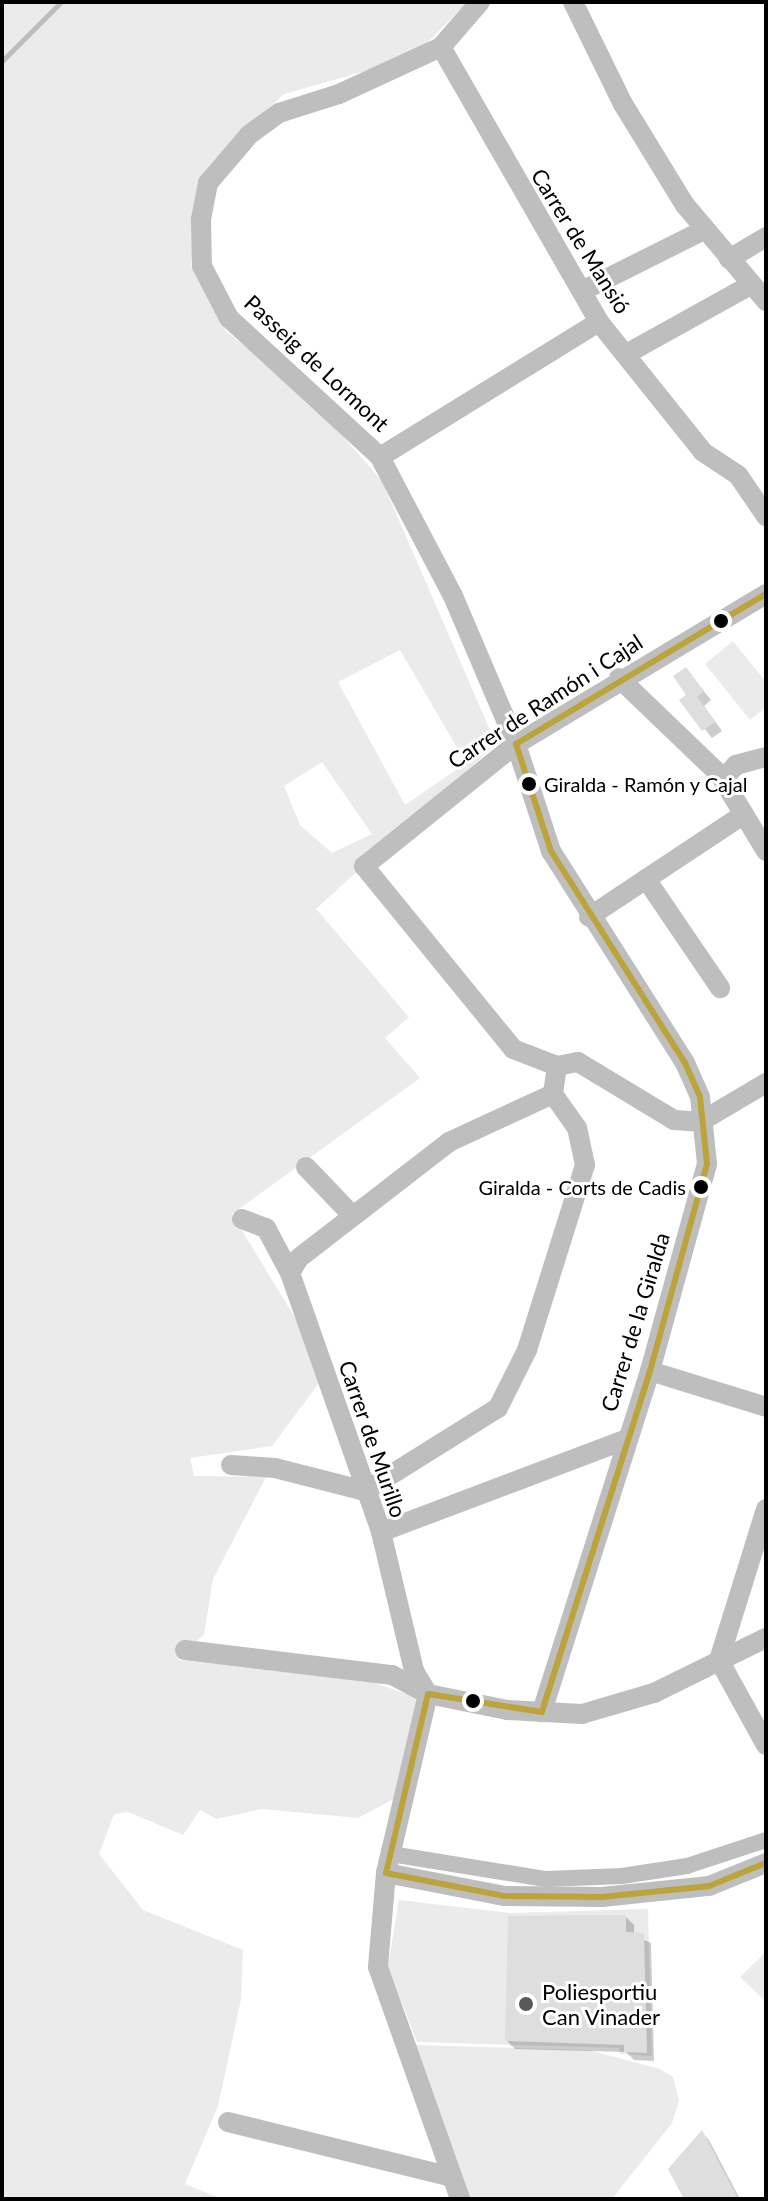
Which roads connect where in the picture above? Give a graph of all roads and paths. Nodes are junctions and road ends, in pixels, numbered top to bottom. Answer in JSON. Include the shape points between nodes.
{"nodes":[{"id":1,"x":480,"y":2,"type":"edge"},
{"id":2,"x":573,"y":2,"type":"edge"},
{"id":3,"x":441,"y":47,"type":"junction"},
{"id":4,"x":704,"y":230,"type":"junction"},
{"id":5,"x":766,"y":237,"type":"edge"},
{"id":6,"x":729,"y":259,"type":"junction"},
{"id":7,"x":749,"y":286,"type":"junction"},
{"id":8,"x":582,"y":291,"type":"junction"},
{"id":9,"x":766,"y":301,"type":"edge"},
{"id":10,"x":599,"y":322,"type":"junction"},
{"id":11,"x":628,"y":353,"type":"junction"},
{"id":12,"x":380,"y":457,"type":"junction"},
{"id":13,"x":766,"y":516,"type":"edge"},
{"id":14,"x":766,"y":594,"type":"edge"},
{"id":15,"x":619,"y":678,"type":"junction"},
{"id":16,"x":516,"y":744,"type":"junction"},
{"id":17,"x":766,"y":757,"type":"edge"},
{"id":18,"x":723,"y":779,"type":"junction"},
{"id":19,"x":744,"y":814,"type":"junction"},
{"id":20,"x":766,"y":851,"type":"edge"},
{"id":21,"x":646,"y":879,"type":"junction"},
{"id":22,"x":589,"y":917,"type":"junction"},
{"id":23,"x":720,"y":988,"type":"dead end"},
{"id":24,"x":557,"y":1066,"type":"junction"},
{"id":25,"x":766,"y":1083,"type":"edge"},
{"id":26,"x":553,"y":1094,"type":"junction"},
{"id":27,"x":700,"y":1122,"type":"junction"},
{"id":28,"x":306,"y":1167,"type":"dead end"},
{"id":29,"x":353,"y":1216,"type":"junction"},
{"id":30,"x":242,"y":1219,"type":"dead end"},
{"id":31,"x":290,"y":1273,"type":"junction"},
{"id":32,"x":650,"y":1371,"type":"junction"},
{"id":33,"x":766,"y":1407,"type":"edge"},
{"id":34,"x":624,"y":1440,"type":"junction"},
{"id":35,"x":231,"y":1465,"type":"dead end"},
{"id":36,"x":365,"y":1491,"type":"junction"},
{"id":37,"x":766,"y":1509,"type":"edge"},
{"id":38,"x":381,"y":1532,"type":"junction"},
{"id":39,"x":766,"y":1638,"type":"edge"},
{"id":40,"x":185,"y":1650,"type":"dead end"},
{"id":41,"x":719,"y":1660,"type":"junction"},
{"id":42,"x":428,"y":1694,"type":"junction"},
{"id":43,"x":542,"y":1712,"type":"junction"},
{"id":44,"x":766,"y":1745,"type":"edge"},
{"id":45,"x":766,"y":1840,"type":"edge"},
{"id":46,"x":766,"y":1863,"type":"edge"},
{"id":47,"x":389,"y":1864,"type":"junction"},
{"id":48,"x":228,"y":2122,"type":"dead end"},
{"id":49,"x":452,"y":2177,"type":"junction"},
{"id":50,"x":460,"y":2199,"type":"edge"}],
"edges":[{"from":1,"to":3,"type":"street","name":"Passeig de Lormont"},
{"from":2,"to":4,"type":"street","via":[[623,104]]},
{"from":3,"to":8,"type":"street","name":"Carrer de Mansió"},
{"from":3,"to":12,"type":"street","name":"Passeig de Lormont","via":[[267,120],[208,183],[201,220],[202,266],[229,318]]},
{"from":4,"to":6,"type":"street"},
{"from":4,"to":8,"type":"street"},
{"from":5,"to":6,"type":"street"},
{"from":6,"to":7,"type":"street"},
{"from":7,"to":9,"type":"street"},
{"from":7,"to":11,"type":"street"},
{"from":8,"to":10,"type":"street","name":"Carrer de Mansió"},
{"from":10,"to":11,"type":"street","name":"Carrer de Mansió"},
{"from":10,"to":12,"type":"street"},
{"from":11,"to":13,"type":"street","name":"Carrer de Mansió","via":[[703,452],[738,475]]},
{"from":12,"to":16,"type":"street","name":"Passeig de Lormont","via":[[453,596]]},
{"from":14,"to":15,"type":"street","name":"Carrer de Ramón i Cajal"},
{"from":15,"to":16,"type":"street","name":"Carrer de Ramón i Cajal"},
{"from":15,"to":18,"type":"street"},
{"from":16,"to":22,"type":"street","name":"Carrer de la Giralda","via":[[551,851]]},
{"from":16,"to":24,"type":"street","name":"Carrer de Ramón i Cajal","via":[[364,866],[513,1049]]},
{"from":17,"to":18,"type":"street","via":[[736,765]]},
{"from":18,"to":19,"type":"street"},
{"from":19,"to":20,"type":"street"},
{"from":19,"to":21,"type":"street"},
{"from":21,"to":22,"type":"street"},
{"from":21,"to":23,"type":"street"},
{"from":22,"to":27,"type":"street","name":"Carrer de la Giralda","via":[[685,1063],[700,1097]]},
{"from":24,"to":26,"type":"street"},
{"from":24,"to":27,"type":"street","via":[[578,1062],[674,1120]]},
{"from":25,"to":27,"type":"street"},
{"from":26,"to":29,"type":"street","via":[[449,1142]]},
{"from":26,"to":36,"type":"street","via":[[577,1128],[585,1165],[527,1350],[498,1408]]},
{"from":27,"to":32,"type":"street","name":"Carrer de la Giralda","via":[[707,1164]]},
{"from":28,"to":29,"type":"street"},
{"from":29,"to":31,"type":"street","via":[[299,1258]]},
{"from":30,"to":31,"type":"street","name":"Carrer de Murillo","via":[[266,1228]]},
{"from":31,"to":36,"type":"street","name":"Carrer de Murillo"},
{"from":32,"to":33,"type":"street"},
{"from":32,"to":34,"type":"street","name":"Carrer de la Giralda"},
{"from":34,"to":38,"type":"street"},
{"from":34,"to":43,"type":"street","name":"Carrer de la Giralda"},
{"from":35,"to":36,"type":"street","via":[[275,1468]]},
{"from":36,"to":38,"type":"street","name":"Carrer de Murillo"},
{"from":37,"to":41,"type":"street"},
{"from":38,"to":42,"type":"street","name":"Carrer de Murillo","via":[[414,1671]]},
{"from":39,"to":41,"type":"street"},
{"from":40,"to":42,"type":"street","via":[[392,1675]]},
{"from":41,"to":43,"type":"street","via":[[654,1693],[582,1714]]},
{"from":41,"to":44,"type":"street"},
{"from":42,"to":43,"type":"street"},
{"from":42,"to":47,"type":"street"},
{"from":45,"to":47,"type":"street","via":[[687,1866],[561,1879]]},
{"from":46,"to":47,"type":"street","via":[[709,1886],[602,1897],[504,1896]]},
{"from":47,"to":49,"type":"street","via":[[378,1967]]},
{"from":48,"to":49,"type":"street"},
{"from":49,"to":50,"type":"street"}]}
